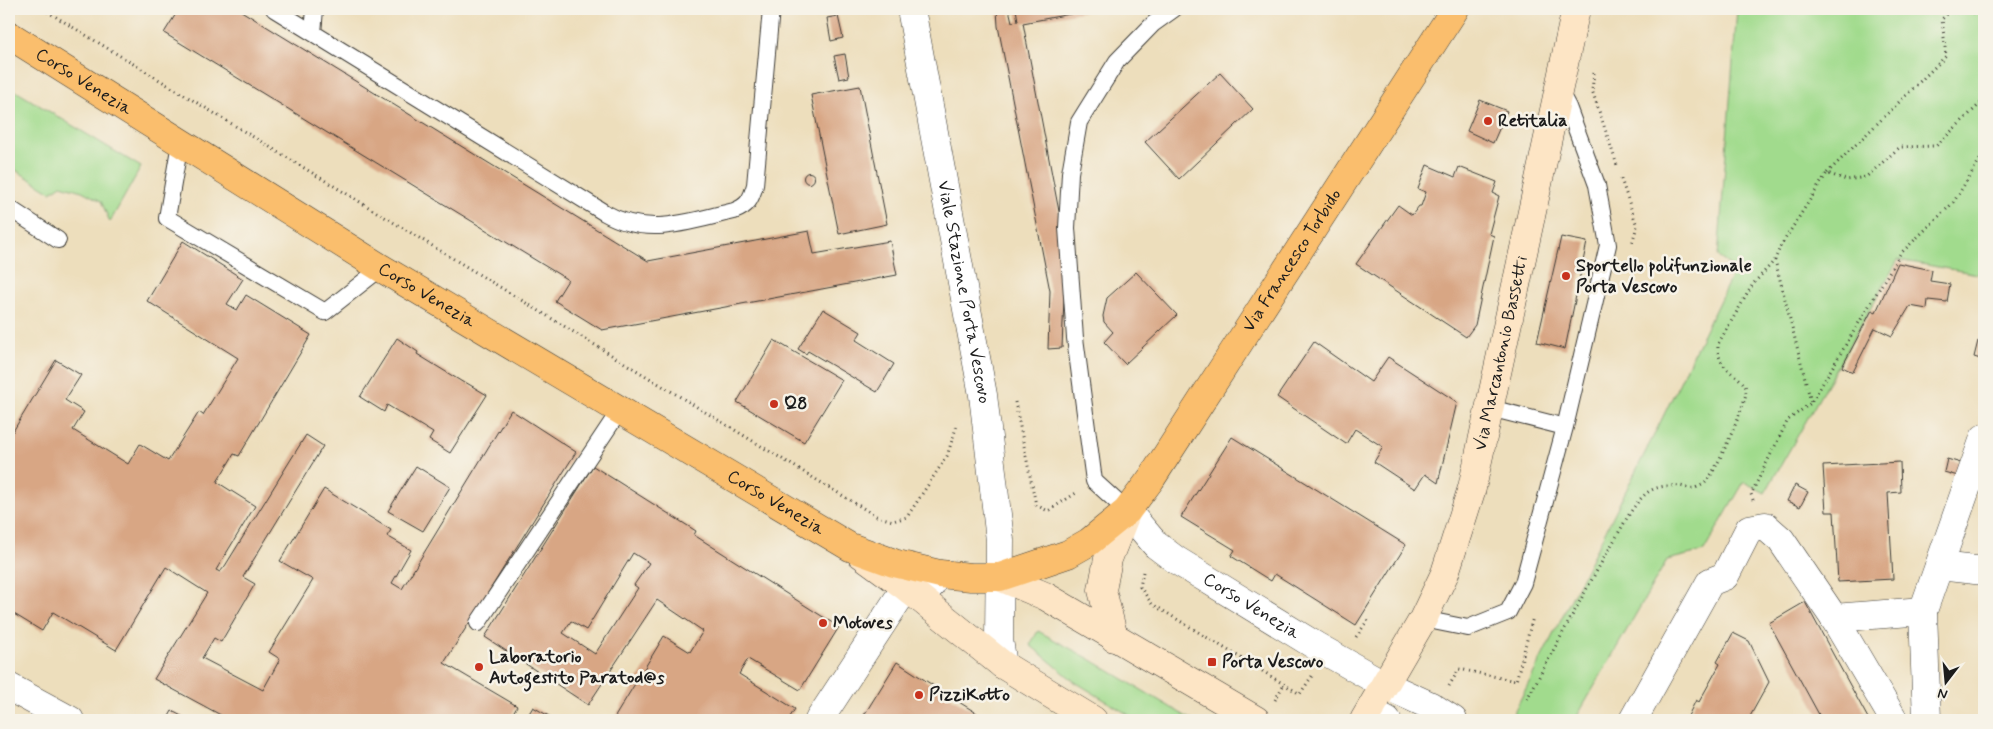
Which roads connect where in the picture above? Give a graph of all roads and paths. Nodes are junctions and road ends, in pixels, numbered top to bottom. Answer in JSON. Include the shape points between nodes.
{"nodes":[{"id":1,"x":43,"y":9,"type":"edge"},
{"id":2,"x":274,"y":9,"type":"edge"},
{"id":3,"x":315,"y":9,"type":"edge"},
{"id":4,"x":771,"y":9,"type":"edge"},
{"id":5,"x":911,"y":9,"type":"edge"},
{"id":6,"x":1174,"y":9,"type":"edge"},
{"id":7,"x":1455,"y":9,"type":"edge"},
{"id":8,"x":1576,"y":9,"type":"edge"},
{"id":9,"x":1952,"y":9,"type":"edge"},
{"id":10,"x":1964,"y":9,"type":"edge"},
{"id":11,"x":1984,"y":20,"type":"edge"},
{"id":12,"x":313,"y":33,"type":"junction"},
{"id":13,"x":9,"y":35,"type":"edge"},
{"id":14,"x":1558,"y":88,"type":"junction"},
{"id":15,"x":1984,"y":100,"type":"edge"},
{"id":16,"x":180,"y":143,"type":"junction"},
{"id":17,"x":1984,"y":153,"type":"edge"},
{"id":18,"x":1827,"y":173,"type":"junction"},
{"id":19,"x":9,"y":208,"type":"edge"},
{"id":20,"x":58,"y":240,"type":"dead end"},
{"id":21,"x":1775,"y":260,"type":"junction"},
{"id":22,"x":381,"y":268,"type":"junction"},
{"id":23,"x":1811,"y":402,"type":"junction"},
{"id":24,"x":1490,"y":408,"type":"junction"},
{"id":25,"x":620,"y":410,"type":"junction"},
{"id":26,"x":959,"y":418,"type":"dead end"},
{"id":27,"x":1565,"y":427,"type":"junction"},
{"id":28,"x":1984,"y":438,"type":"edge"},
{"id":29,"x":1127,"y":511,"type":"junction"},
{"id":30,"x":1765,"y":526,"type":"junction"},
{"id":31,"x":850,"y":547,"type":"junction"},
{"id":32,"x":1939,"y":566,"type":"junction"},
{"id":33,"x":1984,"y":571,"type":"edge"},
{"id":34,"x":1000,"y":577,"type":"junction"},
{"id":35,"x":906,"y":588,"type":"junction"},
{"id":36,"x":1923,"y":611,"type":"junction"},
{"id":37,"x":1834,"y":618,"type":"junction"},
{"id":38,"x":1424,"y":619,"type":"junction"},
{"id":39,"x":478,"y":623,"type":"dead end"},
{"id":40,"x":1114,"y":638,"type":"junction"},
{"id":41,"x":1003,"y":664,"type":"junction"},
{"id":42,"x":1385,"y":685,"type":"junction"},
{"id":43,"x":9,"y":687,"type":"edge"},
{"id":44,"x":1528,"y":699,"type":"dead end"},
{"id":45,"x":1374,"y":717,"type":"edge"},
{"id":46,"x":70,"y":720,"type":"edge"},
{"id":47,"x":820,"y":720,"type":"edge"},
{"id":48,"x":1093,"y":720,"type":"edge"},
{"id":49,"x":1256,"y":720,"type":"edge"},
{"id":50,"x":1453,"y":720,"type":"edge"},
{"id":51,"x":1632,"y":720,"type":"edge"},
{"id":52,"x":1894,"y":720,"type":"edge"},
{"id":53,"x":1927,"y":720,"type":"edge"}],
"edges":[{"from":1,"to":26,"type":"path","via":[[876,516],[893,521],[906,517],[946,456]]},
{"from":2,"to":12,"type":"lane"},
{"from":3,"to":12,"type":"lane"},
{"from":4,"to":12,"type":"lane","via":[[755,185],[751,198],[744,207],[734,211],[665,227],[639,226],[614,218]]},
{"from":5,"to":34,"type":"street","name":"Viale Stazione Porta Vescovo","via":[[983,395],[1000,540]]},
{"from":6,"to":29,"type":"lane","via":[[1153,24],[1117,61],[1079,122],[1070,173],[1067,228],[1074,329],[1094,481]]},
{"from":7,"to":29,"type":"main road","name":"Via Francesco Torbido"},
{"from":8,"to":14,"type":"main road","name":"Via Marcantonio Bassetti"},
{"from":9,"to":18,"type":"path","via":[[1942,19],[1946,56]]},
{"from":10,"to":11,"type":"path"},
{"from":13,"to":16,"type":"main road","name":"Corso Venezia"},
{"from":14,"to":24,"type":"main road","name":"Via Marcantonio Bassetti"},
{"from":14,"to":27,"type":"lane","via":[[1597,185],[1608,245]]},
{"from":15,"to":18,"type":"path","via":[[1936,146],[1900,147],[1866,177],[1846,180]]},
{"from":16,"to":22,"type":"main road","name":"Corso Venezia"},
{"from":16,"to":22,"type":"lane","via":[[167,218],[325,312]]},
{"from":17,"to":23,"type":"path","via":[[1953,203],[1900,254]]},
{"from":18,"to":21,"type":"path"},
{"from":19,"to":20,"type":"lane"},
{"from":21,"to":23,"type":"path"},
{"from":21,"to":44,"type":"path","via":[[1753,284],[1718,344],[1718,355],[1726,370],[1742,381],[1746,392],[1716,467],[1705,483],[1692,489],[1662,486],[1648,492],[1634,507]]},
{"from":22,"to":25,"type":"main road","name":"Corso Venezia"},
{"from":23,"to":30,"type":"path","via":[[1788,420],[1751,494]]},
{"from":24,"to":27,"type":"lane"},
{"from":24,"to":38,"type":"main road","name":"Via Marcantonio Bassetti","via":[[1472,488],[1457,536],[1445,573]]},
{"from":25,"to":31,"type":"main road","name":"Corso Venezia"},
{"from":25,"to":39,"type":"lane"},
{"from":27,"to":38,"type":"lane","via":[[1523,583],[1508,612],[1468,628]]},
{"from":28,"to":32,"type":"street"},
{"from":29,"to":34,"type":"main road","name":"Via Francesco Torbido","via":[[1089,542],[1068,554]]},
{"from":29,"to":40,"type":"main road","name":"Via Francesco Torbido","via":[[1108,559],[1102,590]]},
{"from":29,"to":42,"type":"street","name":"Corso Venezia","via":[[1156,545],[1176,560]]},
{"from":30,"to":37,"type":"street","via":[[1781,540]]},
{"from":30,"to":51,"type":"street","via":[[1749,529],[1725,576],[1710,582]]},
{"from":31,"to":34,"type":"main road","name":"Corso Venezia","via":[[894,563],[940,574]]},
{"from":31,"to":35,"type":"main road","name":"Corso Venezia"},
{"from":32,"to":33,"type":"street"},
{"from":32,"to":36,"type":"street"},
{"from":34,"to":35,"type":"street","name":"Corso Venezia"},
{"from":34,"to":40,"type":"main road","name":"Corso Venezia","via":[[1045,596]]},
{"from":34,"to":41,"type":"street","via":[[999,640]]},
{"from":35,"to":41,"type":"main road","name":"Corso Venezia"},
{"from":35,"to":47,"type":"street"},
{"from":36,"to":37,"type":"street"},
{"from":36,"to":53,"type":"street"},
{"from":37,"to":52,"type":"street"},
{"from":38,"to":42,"type":"main road","name":"Via Marcantonio Bassetti"},
{"from":40,"to":49,"type":"main road","name":"Corso Venezia"},
{"from":41,"to":48,"type":"main road","name":"Corso Venezia"},
{"from":42,"to":45,"type":"main road","name":"Via Marcantonio Bassetti"},
{"from":42,"to":50,"type":"street"},
{"from":43,"to":46,"type":"street"}]}
